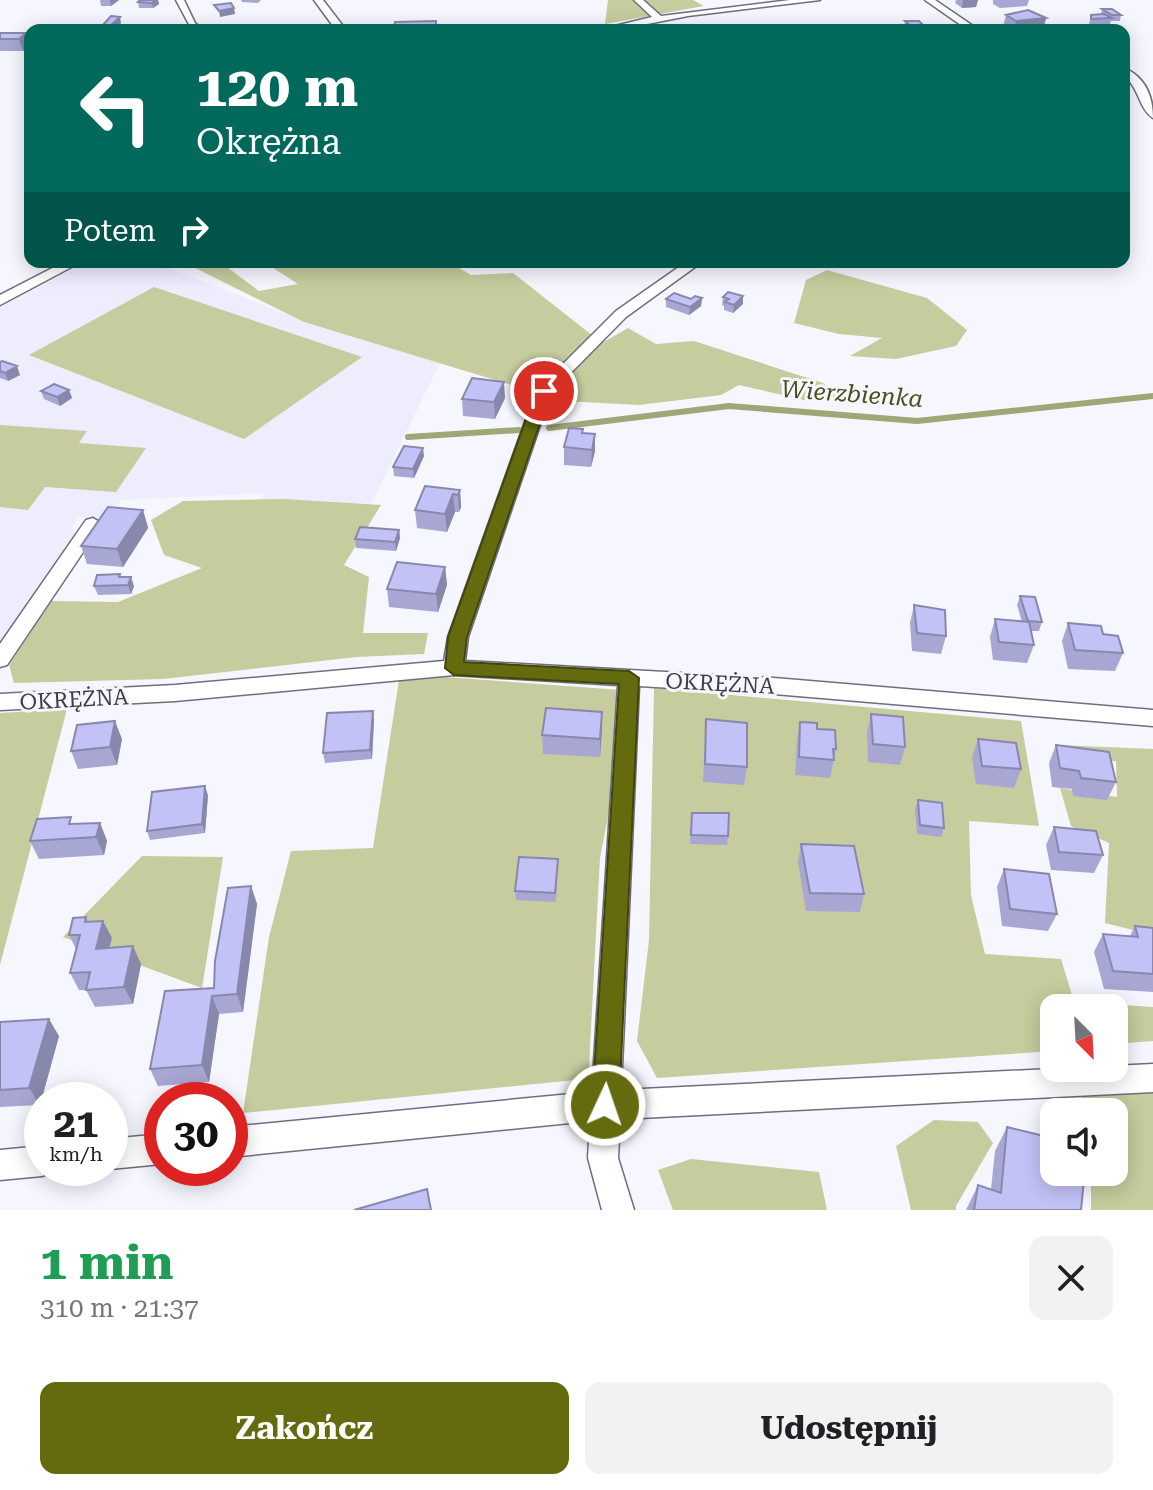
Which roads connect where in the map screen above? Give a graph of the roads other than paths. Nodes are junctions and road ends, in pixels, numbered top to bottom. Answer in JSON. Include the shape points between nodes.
{"nodes":[{"id":1,"x":180,"y":0,"type":"edge"},
{"id":2,"x":318,"y":0,"type":"edge"},
{"id":3,"x":638,"y":0,"type":"edge"},
{"id":4,"x":816,"y":0,"type":"edge"},
{"id":5,"x":929,"y":0,"type":"edge"},
{"id":6,"x":657,"y":17,"type":"junction"},
{"id":7,"x":191,"y":24,"type":"edge"},
{"id":8,"x":336,"y":24,"type":"edge"},
{"id":9,"x":628,"y":24,"type":"edge"},
{"id":10,"x":965,"y":24,"type":"edge"},
{"id":11,"x":1130,"y":75,"type":"edge"},
{"id":12,"x":1153,"y":115,"type":"edge"},
{"id":13,"x":63,"y":268,"type":"edge"},
{"id":14,"x":686,"y":268,"type":"edge"},
{"id":15,"x":0,"y":301,"type":"edge"},
{"id":16,"x":93,"y":524,"type":"edge"},
{"id":17,"x":0,"y":660,"type":"edge"},
{"id":18,"x":454,"y":668,"type":"junction"},
{"id":19,"x":629,"y":678,"type":"junction"},
{"id":20,"x":0,"y":702,"type":"edge"},
{"id":21,"x":1153,"y":718,"type":"edge"},
{"id":22,"x":1153,"y":1078,"type":"edge"},
{"id":23,"x":605,"y":1105,"type":"junction"},
{"id":24,"x":248,"y":1140,"type":"edge"},
{"id":25,"x":24,"y":1163,"type":"edge"},
{"id":26,"x":0,"y":1165,"type":"edge"},
{"id":27,"x":618,"y":1210,"type":"edge"}],
"edges":[{"from":1,"to":7,"type":"street"},
{"from":2,"to":8,"type":"street"},
{"from":3,"to":6,"type":"street"},
{"from":4,"to":6,"type":"street"},
{"from":5,"to":10,"type":"street"},
{"from":6,"to":9,"type":"street"},
{"from":11,"to":12,"type":"street","via":[[1138,81]]},
{"from":13,"to":15,"type":"street"},
{"from":14,"to":18,"type":"street","via":[[621,314],[544,391],[458,637]]},
{"from":16,"to":17,"type":"street"},
{"from":18,"to":19,"type":"street","name":"OKRĘŻNA"},
{"from":18,"to":20,"type":"street","name":"OKRĘŻNA","via":[[175,693]]},
{"from":19,"to":21,"type":"street","name":"OKRĘŻNA"},
{"from":19,"to":23,"type":"street"},
{"from":22,"to":23,"type":"street"},
{"from":23,"to":24,"type":"street"},
{"from":23,"to":27,"type":"street","via":[[603,1158]]},
{"from":25,"to":26,"type":"street"}]}
